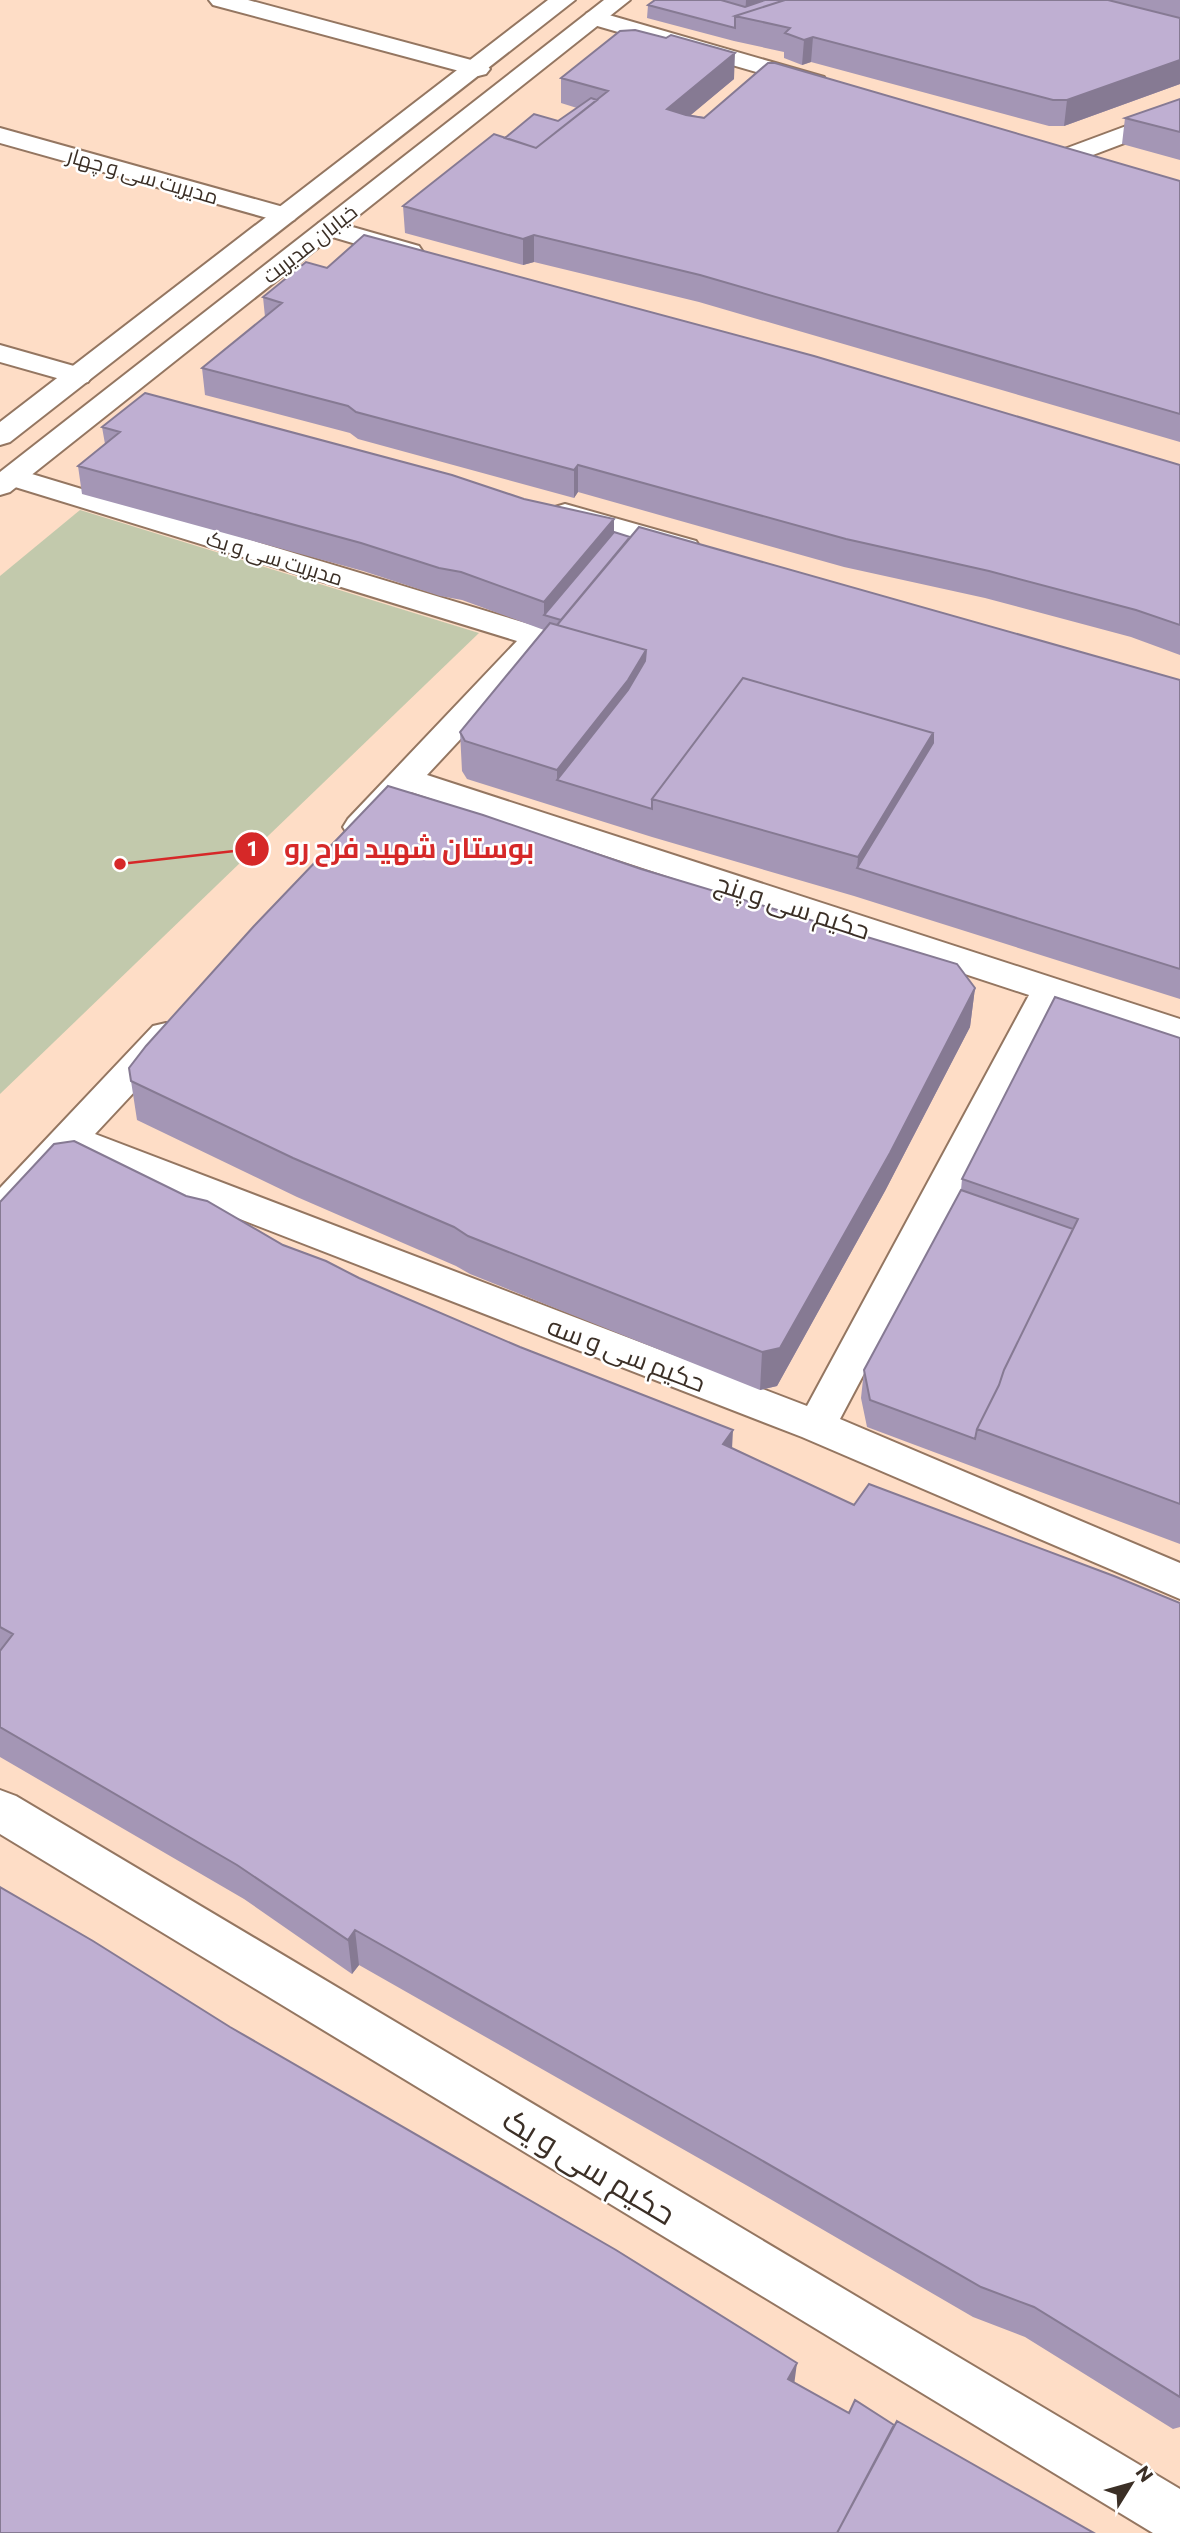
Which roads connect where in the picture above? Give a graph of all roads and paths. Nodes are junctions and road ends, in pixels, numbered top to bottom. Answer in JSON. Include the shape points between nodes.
{"nodes":[{"id":1,"x":221,"y":0,"type":"edge"},
{"id":2,"x":563,"y":0,"type":"edge"},
{"id":3,"x":618,"y":0,"type":"edge"},
{"id":4,"x":595,"y":18,"type":"junction"},
{"id":5,"x":478,"y":69,"type":"junction"},
{"id":6,"x":832,"y":87,"type":"edge"},
{"id":7,"x":1180,"y":113,"type":"edge"},
{"id":8,"x":0,"y":135,"type":"edge"},
{"id":9,"x":1042,"y":149,"type":"edge"},
{"id":10,"x":1068,"y":156,"type":"junction"},
{"id":11,"x":1106,"y":167,"type":"edge"},
{"id":12,"x":285,"y":215,"type":"junction"},
{"id":13,"x":328,"y":228,"type":"junction"},
{"id":14,"x":435,"y":259,"type":"edge"},
{"id":15,"x":0,"y":353,"type":"edge"},
{"id":16,"x":78,"y":376,"type":"junction"},
{"id":17,"x":0,"y":436,"type":"edge"},
{"id":18,"x":6,"y":482,"type":"edge"},
{"id":19,"x":539,"y":506,"type":"edge"},
{"id":20,"x":712,"y":554,"type":"edge"},
{"id":21,"x":406,"y":779,"type":"junction"},
{"id":22,"x":340,"y":849,"type":"edge"},
{"id":23,"x":1050,"y":988,"type":"junction"},
{"id":24,"x":191,"y":1008,"type":"edge"},
{"id":25,"x":1180,"y":1032,"type":"edge"},
{"id":26,"x":69,"y":1138,"type":"junction"},
{"id":27,"x":0,"y":1212,"type":"edge"},
{"id":28,"x":816,"y":1426,"type":"junction"},
{"id":29,"x":1180,"y":1582,"type":"edge"},
{"id":30,"x":0,"y":1810,"type":"edge"},
{"id":31,"x":1180,"y":2519,"type":"edge"}],
"edges":[{"from":1,"to":5,"type":"street"},
{"from":2,"to":5,"type":"street","name":"خیابان مدیریت"},
{"from":3,"to":4,"type":"street","name":"خیابان مدیریت"},
{"from":4,"to":6,"type":"street"},
{"from":4,"to":13,"type":"street","name":"خیابان مدیریت"},
{"from":5,"to":12,"type":"street","name":"خیابان مدیریت"},
{"from":7,"to":10,"type":"street"},
{"from":8,"to":12,"type":"street","name":"مدیریت سی و چهار"},
{"from":9,"to":10,"type":"street"},
{"from":10,"to":11,"type":"street"},
{"from":12,"to":16,"type":"street","name":"خیابان مدیریت"},
{"from":13,"to":14,"type":"street"},
{"from":13,"to":18,"type":"street","name":"خیابان مدیریت","via":[[138,394]]},
{"from":15,"to":16,"type":"street"},
{"from":16,"to":17,"type":"street","name":"خیابان مدیریت"},
{"from":18,"to":21,"type":"street","name":"مدیریت سی و یک","via":[[538,637]]},
{"from":19,"to":20,"type":"street"},
{"from":21,"to":22,"type":"street"},
{"from":21,"to":23,"type":"street","name":"حکیم سی و پنج"},
{"from":23,"to":25,"type":"street","name":"حکیم سی و پنج"},
{"from":23,"to":28,"type":"street"},
{"from":24,"to":26,"type":"street"},
{"from":26,"to":27,"type":"street"},
{"from":26,"to":28,"type":"street","name":"حکیم سی و سه"},
{"from":28,"to":29,"type":"street","name":"حکیم سی و سه"},
{"from":30,"to":31,"type":"street","name":"حکیم سی و یک"}]}
